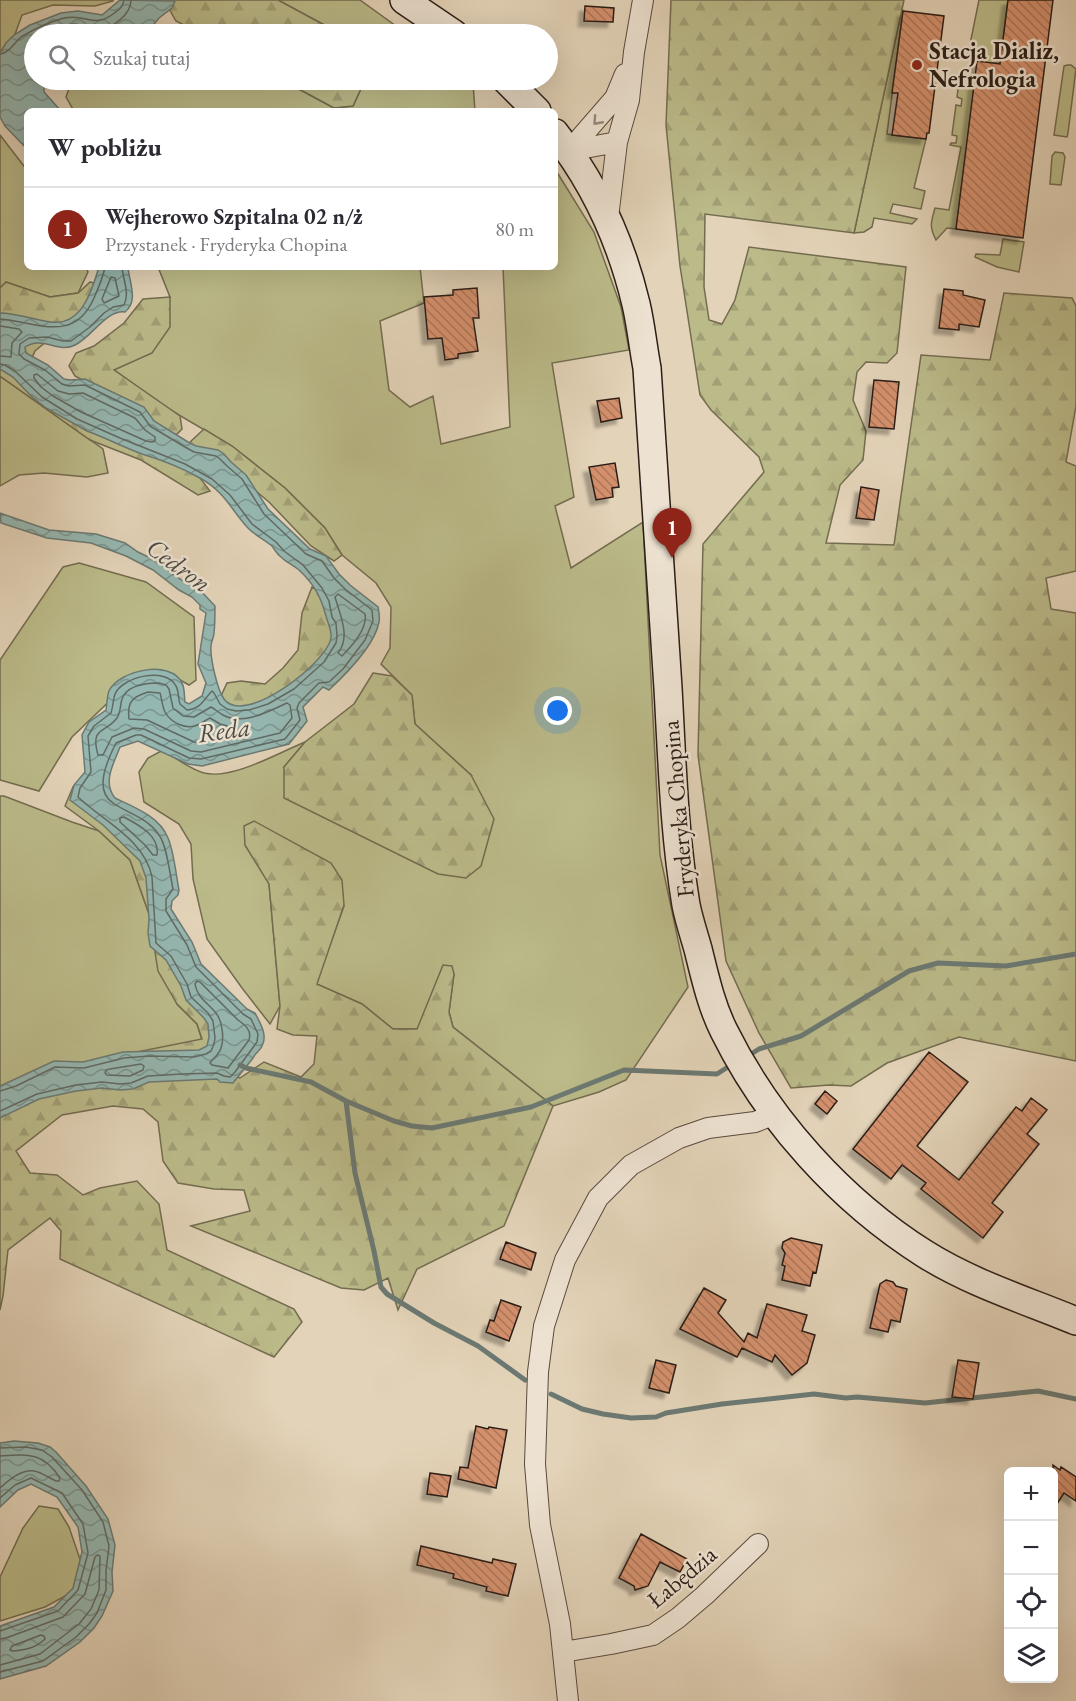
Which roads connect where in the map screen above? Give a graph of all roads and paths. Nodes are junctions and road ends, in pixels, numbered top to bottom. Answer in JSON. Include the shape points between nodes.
{"nodes":[{"id":1,"x":404,"y":0,"type":"edge"},
{"id":2,"x":643,"y":0,"type":"edge"},
{"id":3,"x":439,"y":24,"type":"edge"},
{"id":4,"x":634,"y":52,"type":"junction"},
{"id":5,"x":516,"y":90,"type":"edge"},
{"id":6,"x":534,"y":108,"type":"edge"},
{"id":7,"x":562,"y":142,"type":"edge"},
{"id":8,"x":617,"y":142,"type":"junction"},
{"id":9,"x":608,"y":218,"type":"junction"},
{"id":10,"x":776,"y":1114,"type":"junction"},
{"id":11,"x":1076,"y":1321,"type":"edge"},
{"id":12,"x":758,"y":1544,"type":"dead end"},
{"id":13,"x":563,"y":1652,"type":"junction"},
{"id":14,"x":568,"y":1701,"type":"edge"}],
"edges":[{"from":1,"to":3,"type":"street"},
{"from":2,"to":4,"type":"street"},
{"from":4,"to":7,"type":"street","one_way":true,"via":[[615,98]]},
{"from":4,"to":8,"type":"street","via":[[629,100]]},
{"from":5,"to":6,"type":"street"},
{"from":7,"to":8,"type":"street"},
{"from":7,"to":9,"type":"street","name":"Fryderyka Chopina"},
{"from":8,"to":9,"type":"street"},
{"from":9,"to":10,"type":"street","name":"Fryderyka Chopina","via":[[637,305],[646,368],[675,810],[687,906],[707,987],[723,1029]]},
{"from":10,"to":11,"type":"street","name":"Fryderyka Chopina","via":[[838,1186],[879,1222],[957,1272]]},
{"from":10,"to":13,"type":"street","via":[[679,1138],[631,1165],[598,1198],[565,1260],[544,1326],[535,1464],[540,1525]]},
{"from":12,"to":13,"type":"street","name":"Łabędzia","via":[[678,1618],[653,1635]]},
{"from":13,"to":14,"type":"street"}]}
